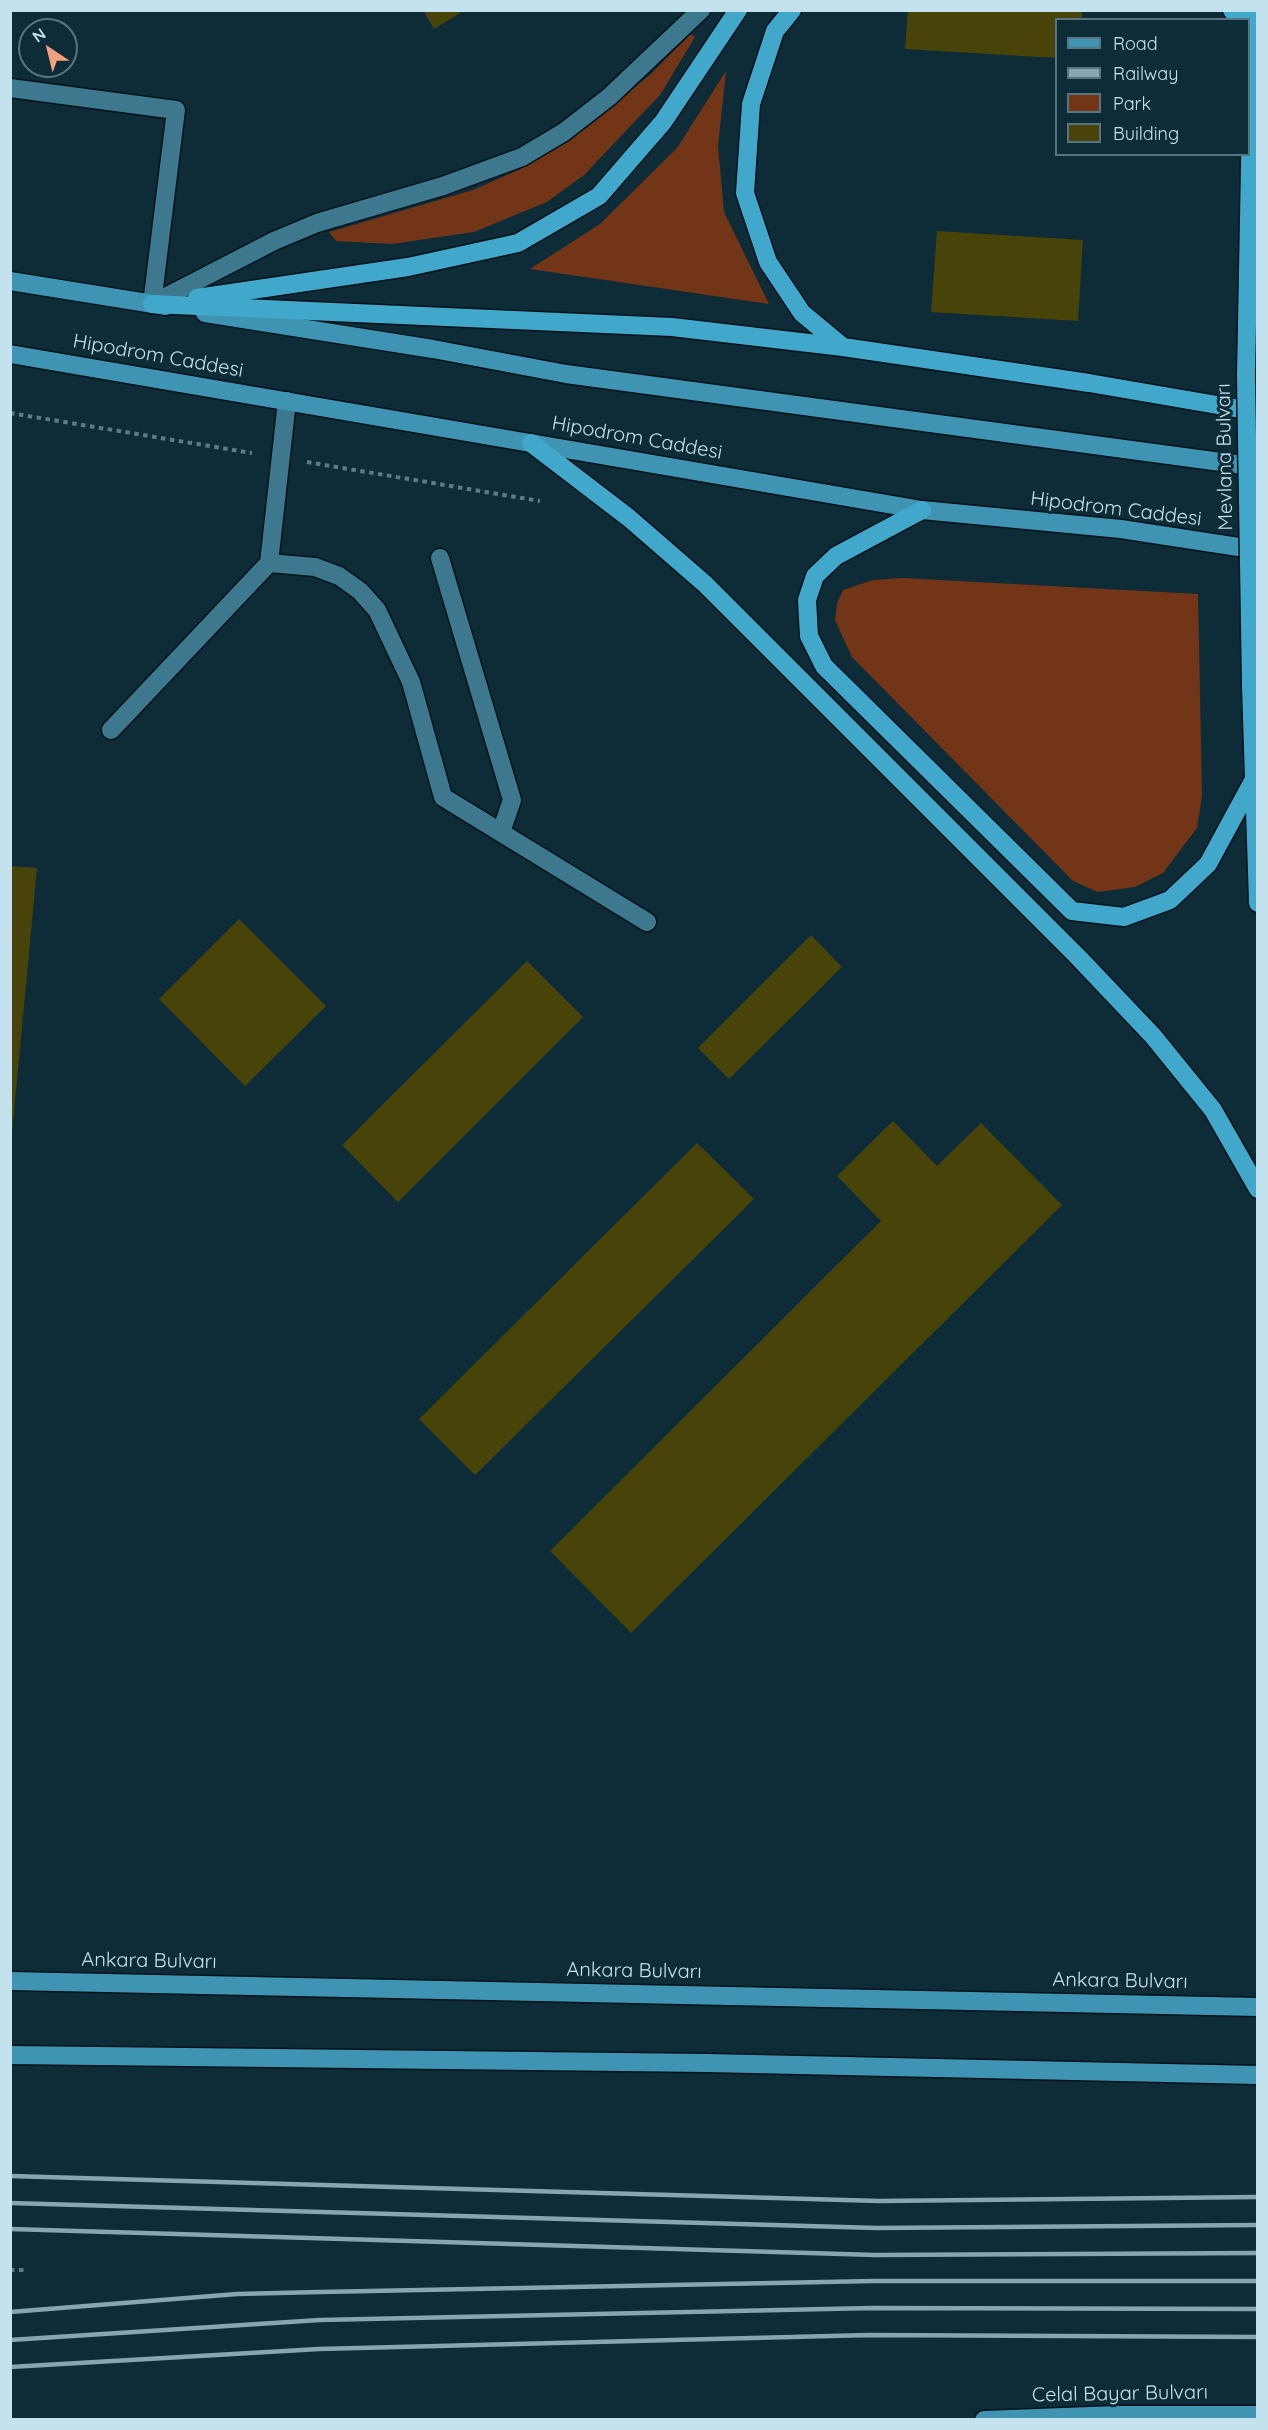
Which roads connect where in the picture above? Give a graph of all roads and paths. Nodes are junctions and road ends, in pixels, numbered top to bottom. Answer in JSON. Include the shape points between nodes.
{"nodes":[{"id":1,"x":700,"y":10,"type":"edge"},
{"id":2,"x":738,"y":10,"type":"edge"},
{"id":3,"x":792,"y":10,"type":"edge"},
{"id":4,"x":1253,"y":10,"type":"edge"},
{"id":5,"x":1251,"y":36,"type":"edge"},
{"id":6,"x":10,"y":88,"type":"edge"},
{"id":7,"x":1250,"y":104,"type":"edge"},
{"id":8,"x":1249,"y":156,"type":"edge"},
{"id":9,"x":10,"y":281,"type":"edge"},
{"id":10,"x":152,"y":304,"type":"junction"},
{"id":11,"x":843,"y":347,"type":"junction"},
{"id":12,"x":10,"y":354,"type":"edge"},
{"id":13,"x":287,"y":401,"type":"junction"},
{"id":14,"x":1257,"y":412,"type":"edge"},
{"id":15,"x":531,"y":443,"type":"junction"},
{"id":16,"x":1257,"y":467,"type":"edge"},
{"id":17,"x":922,"y":510,"type":"junction"},
{"id":18,"x":1257,"y":550,"type":"edge"},
{"id":19,"x":440,"y":558,"type":"dead end"},
{"id":20,"x":269,"y":563,"type":"junction"},
{"id":21,"x":111,"y":730,"type":"dead end"},
{"id":22,"x":1253,"y":781,"type":"junction"},
{"id":23,"x":501,"y":832,"type":"junction"},
{"id":24,"x":1257,"y":903,"type":"edge"},
{"id":25,"x":647,"y":922,"type":"dead end"},
{"id":26,"x":1257,"y":1189,"type":"edge"},
{"id":27,"x":10,"y":1981,"type":"edge"},
{"id":28,"x":1257,"y":2007,"type":"edge"},
{"id":29,"x":10,"y":2055,"type":"edge"},
{"id":30,"x":1257,"y":2075,"type":"edge"},
{"id":31,"x":10,"y":2270,"type":"edge"},
{"id":32,"x":24,"y":2270,"type":"dead end"},
{"id":33,"x":1257,"y":2415,"type":"edge"},
{"id":34,"x":984,"y":2420,"type":"edge"}],
"edges":[{"from":1,"to":10,"type":"lane","via":[[609,97],[564,132],[522,157],[443,186],[317,223]]},
{"from":2,"to":10,"type":"highway","via":[[663,122],[600,196],[518,243],[408,267]]},
{"from":3,"to":11,"type":"highway","via":[[775,31],[751,104],[745,193],[768,262],[802,313]]},
{"from":4,"to":5,"type":"highway","name":"Mevlana Bulvarı"},
{"from":5,"to":7,"type":"highway","name":"Mevlana Bulvarı","bridge":true},
{"from":6,"to":10,"type":"lane","via":[[176,110]]},
{"from":8,"to":22,"type":"highway","name":"Mevlana Bulvarı","bridge":true,"via":[[1246,375]]},
{"from":9,"to":10,"type":"main road"},
{"from":10,"to":11,"type":"highway","via":[[672,327]]},
{"from":10,"to":16,"type":"main road","via":[[566,374]]},
{"from":11,"to":14,"type":"highway"},
{"from":12,"to":13,"type":"main road","name":"Hipodrom Caddesi"},
{"from":13,"to":15,"type":"main road","name":"Hipodrom Caddesi"},
{"from":13,"to":20,"type":"lane"},
{"from":15,"to":17,"type":"main road","name":"Hipodrom Caddesi"},
{"from":15,"to":26,"type":"highway","via":[[629,518],[705,584],[1078,957],[1153,1036],[1213,1110]]},
{"from":17,"to":18,"type":"main road","name":"Hipodrom Caddesi","via":[[1120,529]]},
{"from":17,"to":22,"type":"highway","via":[[836,556],[815,576],[807,600],[809,636],[824,666],[1072,911],[1124,917],[1170,900],[1208,864]]},
{"from":19,"to":23,"type":"lane","via":[[512,800]]},
{"from":20,"to":21,"type":"lane"},
{"from":20,"to":23,"type":"lane","via":[[315,567],[339,576],[378,610],[411,682],[443,797]]},
{"from":22,"to":24,"type":"highway","name":"Mevlana Bulvarı"},
{"from":23,"to":25,"type":"lane"},
{"from":27,"to":28,"type":"main road","name":"Ankara Bulvarı"},
{"from":29,"to":30,"type":"main road","via":[[719,2063]]},
{"from":31,"to":32,"type":"path"},
{"from":33,"to":34,"type":"main road","name":"Celal Bayar Bulvarı"}]}
